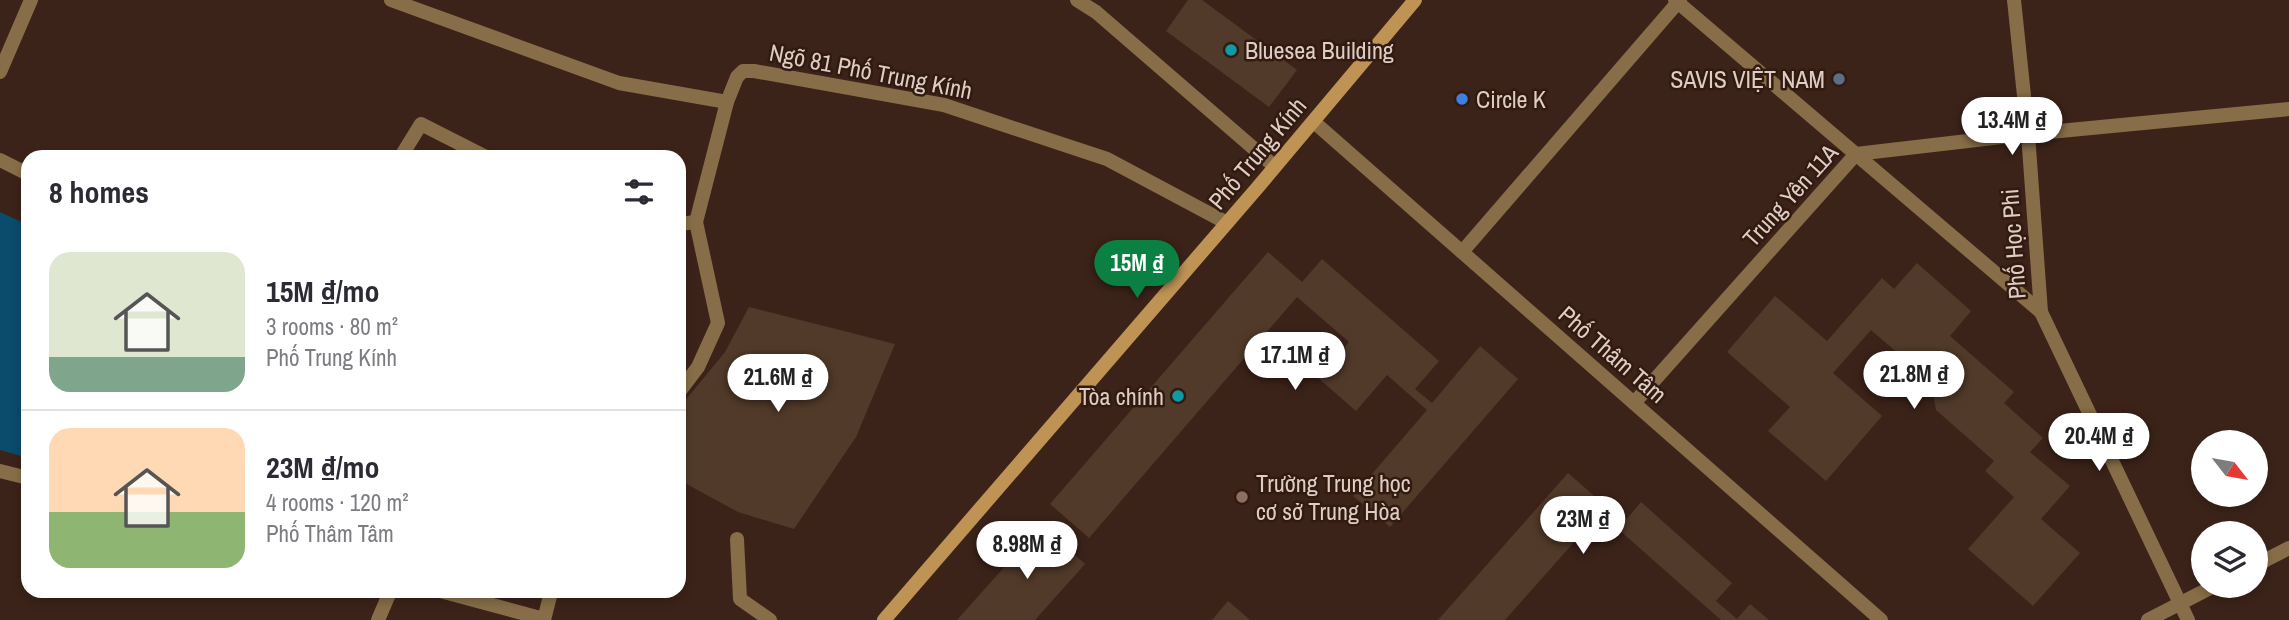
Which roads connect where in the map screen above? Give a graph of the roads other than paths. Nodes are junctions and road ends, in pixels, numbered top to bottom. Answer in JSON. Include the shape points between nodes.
{"nodes":[{"id":1,"x":31,"y":0,"type":"edge"},
{"id":2,"x":391,"y":0,"type":"edge"},
{"id":3,"x":1077,"y":0,"type":"edge"},
{"id":4,"x":2014,"y":0,"type":"edge"},
{"id":5,"x":1678,"y":1,"type":"edge"},
{"id":6,"x":1408,"y":2,"type":"edge"},
{"id":7,"x":0,"y":72,"type":"edge"},
{"id":8,"x":727,"y":102,"type":"junction"},
{"id":9,"x":2289,"y":109,"type":"edge"},
{"id":10,"x":1314,"y":122,"type":"junction"},
{"id":11,"x":2028,"y":134,"type":"junction"},
{"id":12,"x":405,"y":150,"type":"edge"},
{"id":13,"x":472,"y":150,"type":"edge"},
{"id":14,"x":1856,"y":154,"type":"junction"},
{"id":15,"x":0,"y":160,"type":"edge"},
{"id":16,"x":1274,"y":166,"type":"junction"},
{"id":17,"x":21,"y":170,"type":"edge"},
{"id":18,"x":696,"y":222,"type":"junction"},
{"id":19,"x":686,"y":223,"type":"edge"},
{"id":20,"x":1227,"y":223,"type":"junction"},
{"id":21,"x":1462,"y":252,"type":"junction"},
{"id":22,"x":2041,"y":312,"type":"junction"},
{"id":23,"x":686,"y":383,"type":"edge"},
{"id":24,"x":1634,"y":403,"type":"junction"},
{"id":25,"x":0,"y":471,"type":"edge"},
{"id":26,"x":21,"y":476,"type":"edge"},
{"id":27,"x":737,"y":539,"type":"dead end"},
{"id":28,"x":2289,"y":548,"type":"edge"},
{"id":29,"x":2268,"y":559,"type":"edge"},
{"id":30,"x":387,"y":598,"type":"edge"},
{"id":31,"x":465,"y":598,"type":"edge"},
{"id":32,"x":550,"y":598,"type":"edge"},
{"id":33,"x":2192,"y":598,"type":"edge"},
{"id":34,"x":2181,"y":604,"type":"junction"},
{"id":35,"x":378,"y":620,"type":"edge"},
{"id":36,"x":544,"y":620,"type":"edge"},
{"id":37,"x":770,"y":620,"type":"edge"},
{"id":38,"x":884,"y":620,"type":"edge"},
{"id":39,"x":1881,"y":620,"type":"edge"},
{"id":40,"x":2148,"y":620,"type":"edge"},
{"id":41,"x":2188,"y":620,"type":"edge"}],
"edges":[{"from":1,"to":7,"type":"street"},
{"from":2,"to":8,"type":"street","via":[[619,83]]},
{"from":3,"to":16,"type":"street"},
{"from":4,"to":11,"type":"street","name":"Phố Học Phi"},
{"from":5,"to":14,"type":"street"},
{"from":5,"to":21,"type":"street"},
{"from":6,"to":10,"type":"main road","name":"Phố Trung Kính"},
{"from":8,"to":18,"type":"street","name":"Ngõ 81 Phố Trung Kính"},
{"from":8,"to":20,"type":"street","name":"Ngõ 81 Phố Trung Kính","via":[[737,77],[748,71],[944,105],[1107,159]]},
{"from":9,"to":11,"type":"street","name":"Trung Yên 11A"},
{"from":10,"to":16,"type":"main road","name":"Phố Trung Kính"},
{"from":10,"to":21,"type":"street","name":"Phố Thâm Tâm"},
{"from":11,"to":14,"type":"street","name":"Trung Yên 11A"},
{"from":11,"to":22,"type":"street","name":"Phố Học Phi"},
{"from":12,"to":13,"type":"street","via":[[421,124]]},
{"from":14,"to":22,"type":"street"},
{"from":14,"to":24,"type":"street","name":"Trung Yên 11A"},
{"from":15,"to":17,"type":"street"},
{"from":16,"to":20,"type":"main road","name":"Phố Trung Kính"},
{"from":18,"to":19,"type":"street"},
{"from":18,"to":23,"type":"street","via":[[718,323]]},
{"from":20,"to":38,"type":"main road","name":"Phố Trung Kính"},
{"from":21,"to":24,"type":"street","name":"Phố Thâm Tâm"},
{"from":22,"to":34,"type":"street","name":"Phố Học Phi"},
{"from":24,"to":39,"type":"street","name":"Phố Thâm Tâm"},
{"from":25,"to":26,"type":"street"},
{"from":27,"to":37,"type":"street","via":[[740,598]]},
{"from":28,"to":29,"type":"street"},
{"from":30,"to":35,"type":"street"},
{"from":31,"to":36,"type":"street"},
{"from":32,"to":36,"type":"street"},
{"from":33,"to":34,"type":"street"},
{"from":34,"to":40,"type":"street"},
{"from":34,"to":41,"type":"street","name":"Phố Học Phi"}]}
